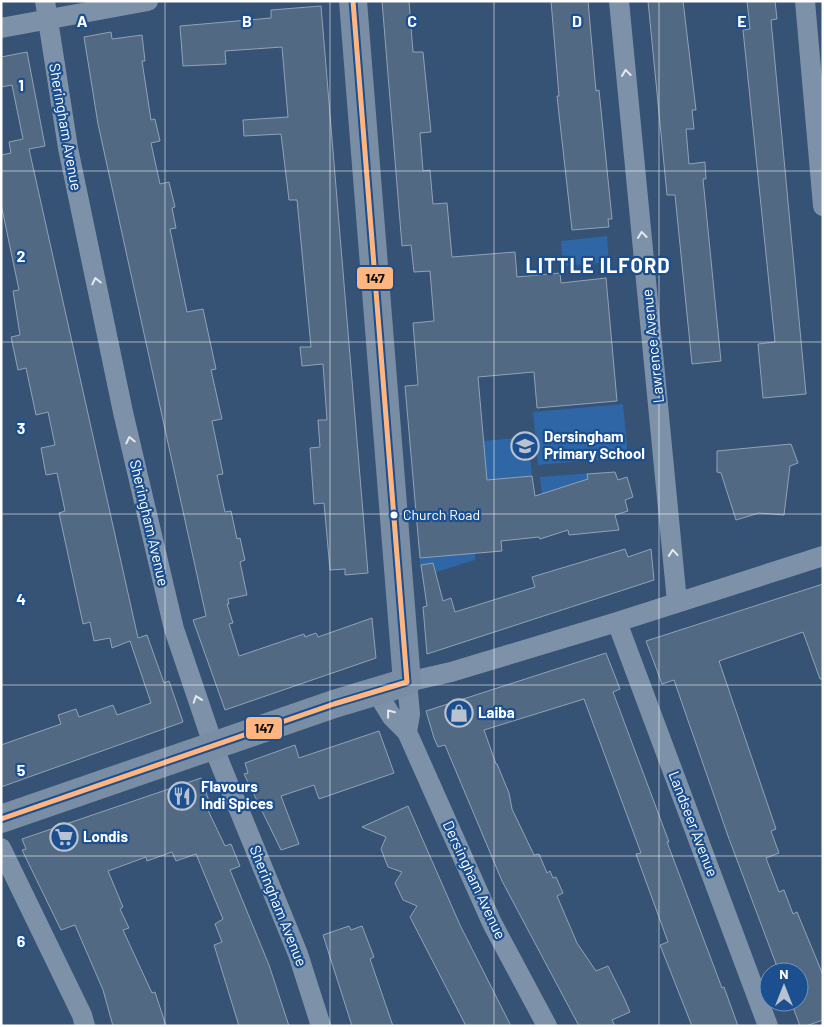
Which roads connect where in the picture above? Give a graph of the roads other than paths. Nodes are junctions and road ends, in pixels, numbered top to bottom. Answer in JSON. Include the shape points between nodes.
{"nodes":[{"id":1,"x":148,"y":1,"type":"edge"},
{"id":2,"x":353,"y":1,"type":"edge"},
{"id":3,"x":619,"y":1,"type":"edge"},
{"id":4,"x":805,"y":1,"type":"edge"},
{"id":5,"x":46,"y":11,"type":"edge"},
{"id":6,"x":1,"y":28,"type":"edge"},
{"id":7,"x":823,"y":206,"type":"edge"},
{"id":8,"x":823,"y":556,"type":"edge"},
{"id":9,"x":677,"y":602,"type":"junction"},
{"id":10,"x":617,"y":622,"type":"junction"},
{"id":11,"x":407,"y":682,"type":"junction"},
{"id":12,"x":376,"y":691,"type":"junction"},
{"id":13,"x":408,"y":732,"type":"junction"},
{"id":14,"x":213,"y":745,"type":"junction"},
{"id":15,"x":1,"y":819,"type":"edge"},
{"id":16,"x":1,"y":848,"type":"edge"},
{"id":17,"x":86,"y":1026,"type":"edge"},
{"id":18,"x":321,"y":1026,"type":"edge"},
{"id":19,"x":547,"y":1026,"type":"edge"},
{"id":20,"x":768,"y":1026,"type":"edge"}],
"edges":[{"from":1,"to":5,"type":"street"},
{"from":2,"to":11,"type":"main road","name":"Dersingham Avenue"},
{"from":9,"to":3,"type":"street","name":"Lawrence Avenue","one_way":true},
{"from":4,"to":7,"type":"street"},
{"from":5,"to":6,"type":"street"},
{"from":14,"to":5,"type":"street","name":"Sheringham Avenue","one_way":true,"via":[[174,629],[126,422],[68,148]]},
{"from":8,"to":9,"type":"street"},
{"from":9,"to":10,"type":"street"},
{"from":10,"to":11,"type":"street"},
{"from":10,"to":20,"type":"street","name":"Landseer Avenue"},
{"from":11,"to":12,"type":"main road"},
{"from":11,"to":13,"type":"street","name":"Dersingham Avenue"},
{"from":13,"to":12,"type":"street","name":"Dersingham Avenue","one_way":true,"via":[[392,717]]},
{"from":12,"to":14,"type":"main road"},
{"from":13,"to":19,"type":"street","name":"Dersingham Avenue","via":[[492,923]]},
{"from":14,"to":15,"type":"main road"},
{"from":14,"to":18,"type":"street","name":"Sheringham Avenue","via":[[298,954]]},
{"from":16,"to":17,"type":"street"}]}
